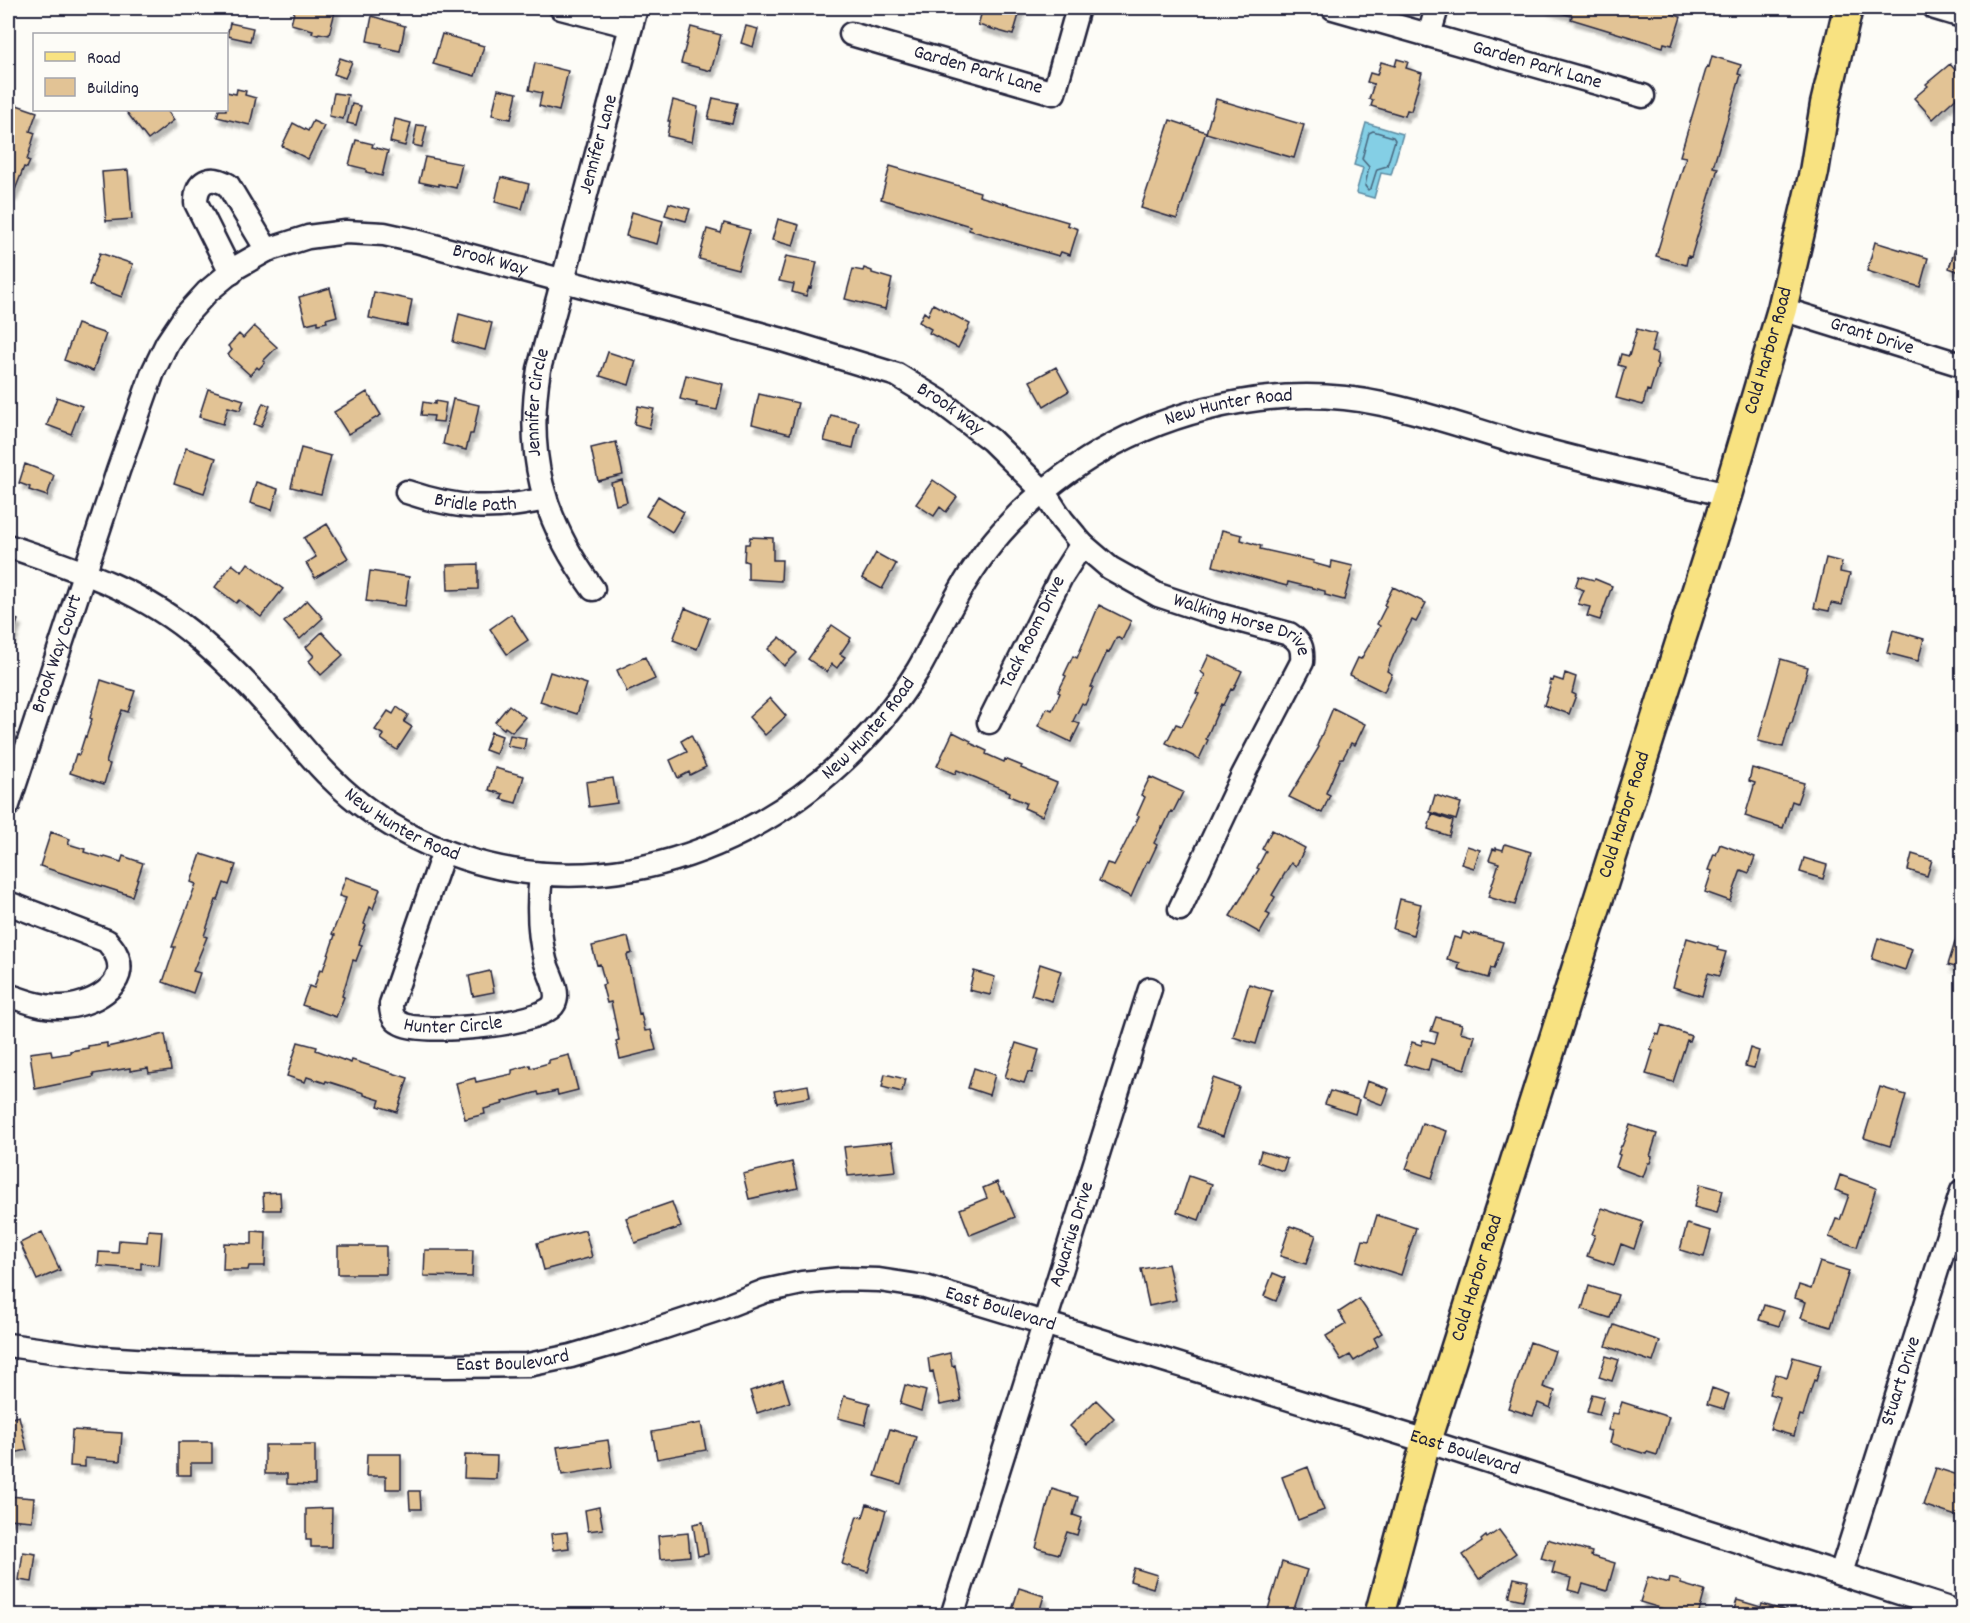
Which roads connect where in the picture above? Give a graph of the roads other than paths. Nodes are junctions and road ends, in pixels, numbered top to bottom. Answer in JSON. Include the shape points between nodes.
{"nodes":[{"id":1,"x":561,"y":8,"type":"edge"},
{"id":2,"x":1078,"y":8,"type":"edge"},
{"id":3,"x":1333,"y":8,"type":"edge"},
{"id":4,"x":1437,"y":8,"type":"edge"},
{"id":5,"x":1848,"y":8,"type":"edge"},
{"id":6,"x":1935,"y":8,"type":"edge"},
{"id":7,"x":1962,"y":16,"type":"edge"},
{"id":8,"x":633,"y":17,"type":"edge"},
{"id":9,"x":1404,"y":17,"type":"edge"},
{"id":10,"x":851,"y":34,"type":"dead end"},
{"id":11,"x":1430,"y":35,"type":"junction"},
{"id":12,"x":1643,"y":96,"type":"dead end"},
{"id":13,"x":267,"y":250,"type":"junction"},
{"id":14,"x":231,"y":273,"type":"junction"},
{"id":15,"x":562,"y":279,"type":"junction"},
{"id":16,"x":1782,"y":309,"type":"junction"},
{"id":17,"x":1962,"y":365,"type":"edge"},
{"id":18,"x":1043,"y":491,"type":"junction"},
{"id":19,"x":407,"y":492,"type":"dead end"},
{"id":20,"x":1727,"y":495,"type":"junction"},
{"id":21,"x":544,"y":499,"type":"junction"},
{"id":22,"x":1083,"y":544,"type":"junction"},
{"id":23,"x":8,"y":546,"type":"edge"},
{"id":24,"x":86,"y":572,"type":"junction"},
{"id":25,"x":593,"y":589,"type":"dead end"},
{"id":26,"x":989,"y":722,"type":"dead end"},
{"id":27,"x":8,"y":805,"type":"edge"},
{"id":28,"x":444,"y":851,"type":"junction"},
{"id":29,"x":541,"y":874,"type":"junction"},
{"id":30,"x":8,"y":903,"type":"edge"},
{"id":31,"x":1180,"y":909,"type":"dead end"},
{"id":32,"x":1150,"y":989,"type":"dead end"},
{"id":33,"x":8,"y":995,"type":"edge"},
{"id":34,"x":1962,"y":1191,"type":"edge"},
{"id":35,"x":1044,"y":1323,"type":"junction"},
{"id":36,"x":8,"y":1345,"type":"edge"},
{"id":37,"x":1426,"y":1441,"type":"junction"},
{"id":38,"x":1841,"y":1573,"type":"junction"},
{"id":39,"x":1962,"y":1612,"type":"edge"},
{"id":40,"x":952,"y":1616,"type":"edge"},
{"id":41,"x":1379,"y":1616,"type":"edge"}],
"edges":[{"from":1,"to":8,"type":"street"},
{"from":2,"to":10,"type":"street","name":"Garden Park Lane","via":[[1054,93]]},
{"from":3,"to":9,"type":"street","name":"Garden Park Lane"},
{"from":4,"to":11,"type":"street"},
{"from":5,"to":16,"type":"main road","name":"Cold Harbor Road"},
{"from":6,"to":7,"type":"street"},
{"from":8,"to":15,"type":"street","name":"Jennifer Lane"},
{"from":9,"to":11,"type":"street","name":"Garden Park Lane"},
{"from":11,"to":12,"type":"street","name":"Garden Park Lane"},
{"from":13,"to":14,"type":"street","name":"Brook Way"},
{"from":13,"to":14,"type":"street","via":[[228,186],[219,180],[201,185],[196,203]]},
{"from":13,"to":15,"type":"street","name":"Brook Way","via":[[308,237],[346,232],[384,234]]},
{"from":14,"to":24,"type":"street","name":"Brook Way","via":[[185,316],[167,343],[153,372]]},
{"from":15,"to":18,"type":"street","name":"Brook Way","via":[[897,375],[991,440]]},
{"from":15,"to":21,"type":"street","name":"Jennifer Circle","via":[[534,397],[536,458]]},
{"from":16,"to":17,"type":"street","name":"Grant Drive"},
{"from":16,"to":20,"type":"main road","name":"Cold Harbor Road"},
{"from":18,"to":20,"type":"street","name":"New Hunter Road","via":[[1113,443],[1154,424],[1243,401],[1289,397],[1380,404]]},
{"from":18,"to":22,"type":"street","name":"Walking Horse Drive"},
{"from":18,"to":29,"type":"street","name":"New Hunter Road","via":[[981,558],[920,667],[889,712],[859,747],[819,783],[750,828],[666,862],[625,871]]},
{"from":19,"to":21,"type":"street","name":"Bridle Path","via":[[452,505],[483,508]]},
{"from":20,"to":37,"type":"main road","name":"Cold Harbor Road"},
{"from":21,"to":25,"type":"street","name":"Jennifer Circle","via":[[556,531]]},
{"from":22,"to":26,"type":"street","name":"Tack Room Drive","via":[[1061,577]]},
{"from":22,"to":31,"type":"street","name":"Walking Horse Drive","via":[[1110,568],[1158,595],[1289,634],[1303,649],[1302,662]]},
{"from":23,"to":24,"type":"street","name":"New Hunter Road"},
{"from":24,"to":27,"type":"street","name":"Brook Way Court"},
{"from":24,"to":28,"type":"street","name":"New Hunter Road","via":[[128,591],[195,635],[239,676],[337,784],[403,832]]},
{"from":28,"to":29,"type":"street","name":"New Hunter Road"},
{"from":28,"to":29,"type":"street","name":"Hunter Circle","via":[[391,1004],[391,1013],[404,1025],[475,1028],[550,1010],[556,993],[540,927]]},
{"from":30,"to":33,"type":"street","via":[[107,941],[119,964],[116,979],[107,991],[76,1006],[59,1008]]},
{"from":32,"to":35,"type":"street","name":"Aquarius Drive"},
{"from":34,"to":38,"type":"street","name":"Stuart Drive"},
{"from":35,"to":36,"type":"street","name":"East Boulevard","via":[[925,1287],[841,1279],[765,1291],[622,1341],[528,1365],[183,1363],[102,1358]]},
{"from":35,"to":37,"type":"street","name":"East Boulevard"},
{"from":35,"to":40,"type":"street","name":"Aquarius Drive"},
{"from":37,"to":38,"type":"street","name":"East Boulevard"},
{"from":37,"to":41,"type":"main road","name":"Cold Harbor Road"},
{"from":38,"to":39,"type":"street","name":"East Boulevard"}]}
